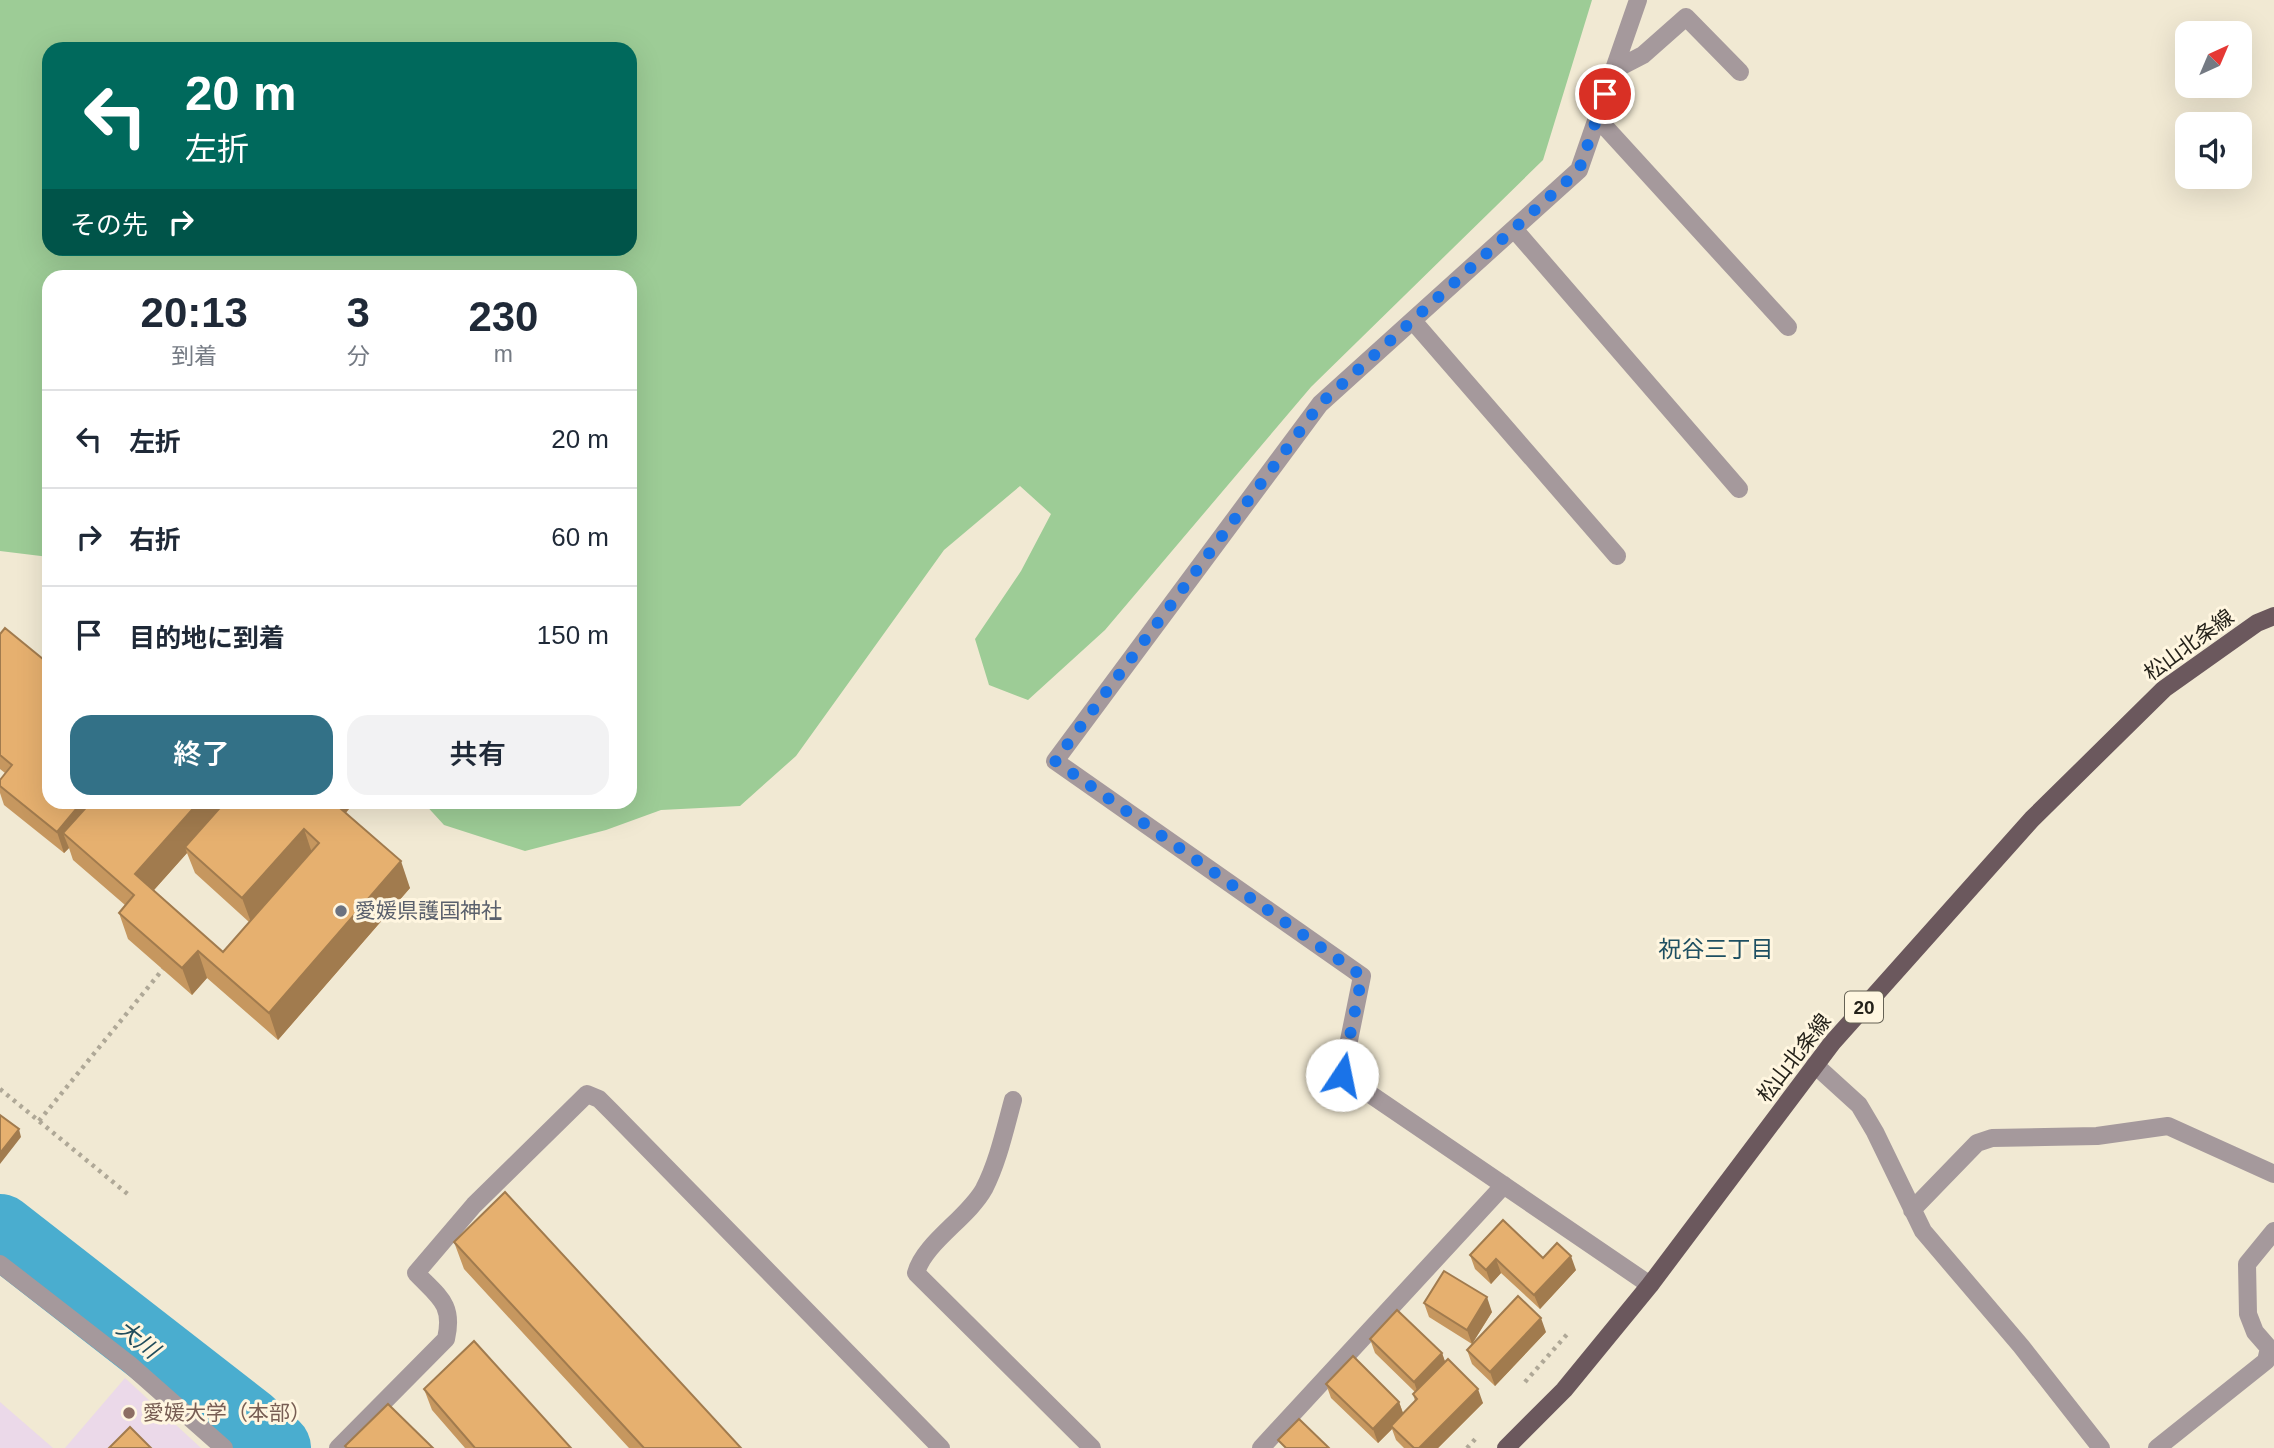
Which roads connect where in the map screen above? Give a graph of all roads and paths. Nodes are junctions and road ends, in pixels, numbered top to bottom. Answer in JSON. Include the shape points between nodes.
{"nodes":[{"id":1,"x":1639,"y":0,"type":"edge"},
{"id":2,"x":1614,"y":70,"type":"junction"},
{"id":3,"x":1740,"y":72,"type":"dead end"},
{"id":4,"x":1597,"y":118,"type":"junction"},
{"id":5,"x":1514,"y":229,"type":"junction"},
{"id":6,"x":1413,"y":321,"type":"junction"},
{"id":7,"x":1788,"y":327,"type":"dead end"},
{"id":8,"x":1740,"y":489,"type":"dead end"},
{"id":9,"x":1618,"y":556,"type":"dead end"},
{"id":10,"x":2274,"y":616,"type":"edge"},
{"id":11,"x":163,"y":970,"type":"edge"},
{"id":12,"x":1815,"y":1066,"type":"junction"},
{"id":13,"x":0,"y":1089,"type":"edge"},
{"id":14,"x":1013,"y":1100,"type":"dead end"},
{"id":15,"x":39,"y":1121,"type":"junction"},
{"id":16,"x":2274,"y":1174,"type":"edge"},
{"id":17,"x":1504,"y":1185,"type":"junction"},
{"id":18,"x":130,"y":1196,"type":"dead end"},
{"id":19,"x":1912,"y":1210,"type":"junction"},
{"id":20,"x":2274,"y":1231,"type":"edge"},
{"id":21,"x":0,"y":1264,"type":"edge"},
{"id":22,"x":1650,"y":1285,"type":"junction"},
{"id":23,"x":224,"y":1448,"type":"edge"},
{"id":24,"x":338,"y":1448,"type":"edge"},
{"id":25,"x":941,"y":1448,"type":"edge"},
{"id":26,"x":1092,"y":1448,"type":"edge"},
{"id":27,"x":1261,"y":1448,"type":"edge"},
{"id":28,"x":1506,"y":1448,"type":"edge"},
{"id":29,"x":2101,"y":1448,"type":"edge"},
{"id":30,"x":2157,"y":1448,"type":"edge"}],
"edges":[{"from":1,"to":2,"type":"street"},
{"from":2,"to":3,"type":"street","via":[[1643,55],[1686,18]]},
{"from":2,"to":4,"type":"street"},
{"from":4,"to":5,"type":"street","via":[[1579,170]]},
{"from":4,"to":7,"type":"street"},
{"from":5,"to":6,"type":"street"},
{"from":5,"to":8,"type":"street"},
{"from":6,"to":9,"type":"street"},
{"from":6,"to":17,"type":"street","via":[[1320,404],[1055,761],[1362,976],[1342,1075]]},
{"from":10,"to":12,"type":"main road","name":"松山北条線","number":"20","via":[[2164,689],[2032,819]]},
{"from":11,"to":15,"type":"path"},
{"from":12,"to":19,"type":"street","via":[[1859,1105]]},
{"from":12,"to":22,"type":"main road","name":"松山北条線","number":"20"},
{"from":13,"to":15,"type":"path"},
{"from":14,"to":26,"type":"street","via":[[984,1190],[919,1261],[916,1273]]},
{"from":15,"to":18,"type":"path"},
{"from":16,"to":19,"type":"street","via":[[2168,1126],[2097,1136],[1992,1138],[1977,1143]]},
{"from":17,"to":22,"type":"street"},
{"from":17,"to":27,"type":"street"},
{"from":19,"to":29,"type":"street","via":[[1923,1231]]},
{"from":20,"to":30,"type":"street","via":[[2247,1265],[2248,1314],[2255,1332],[2270,1348],[2266,1361]]},
{"from":21,"to":23,"type":"street","via":[[129,1364]]},
{"from":22,"to":28,"type":"main road","name":"松山北条線","number":"20","via":[[1564,1390]]},
{"from":24,"to":25,"type":"street","via":[[446,1339],[450,1320],[442,1300],[416,1273],[474,1205],[587,1094],[612,1112]]}]}
